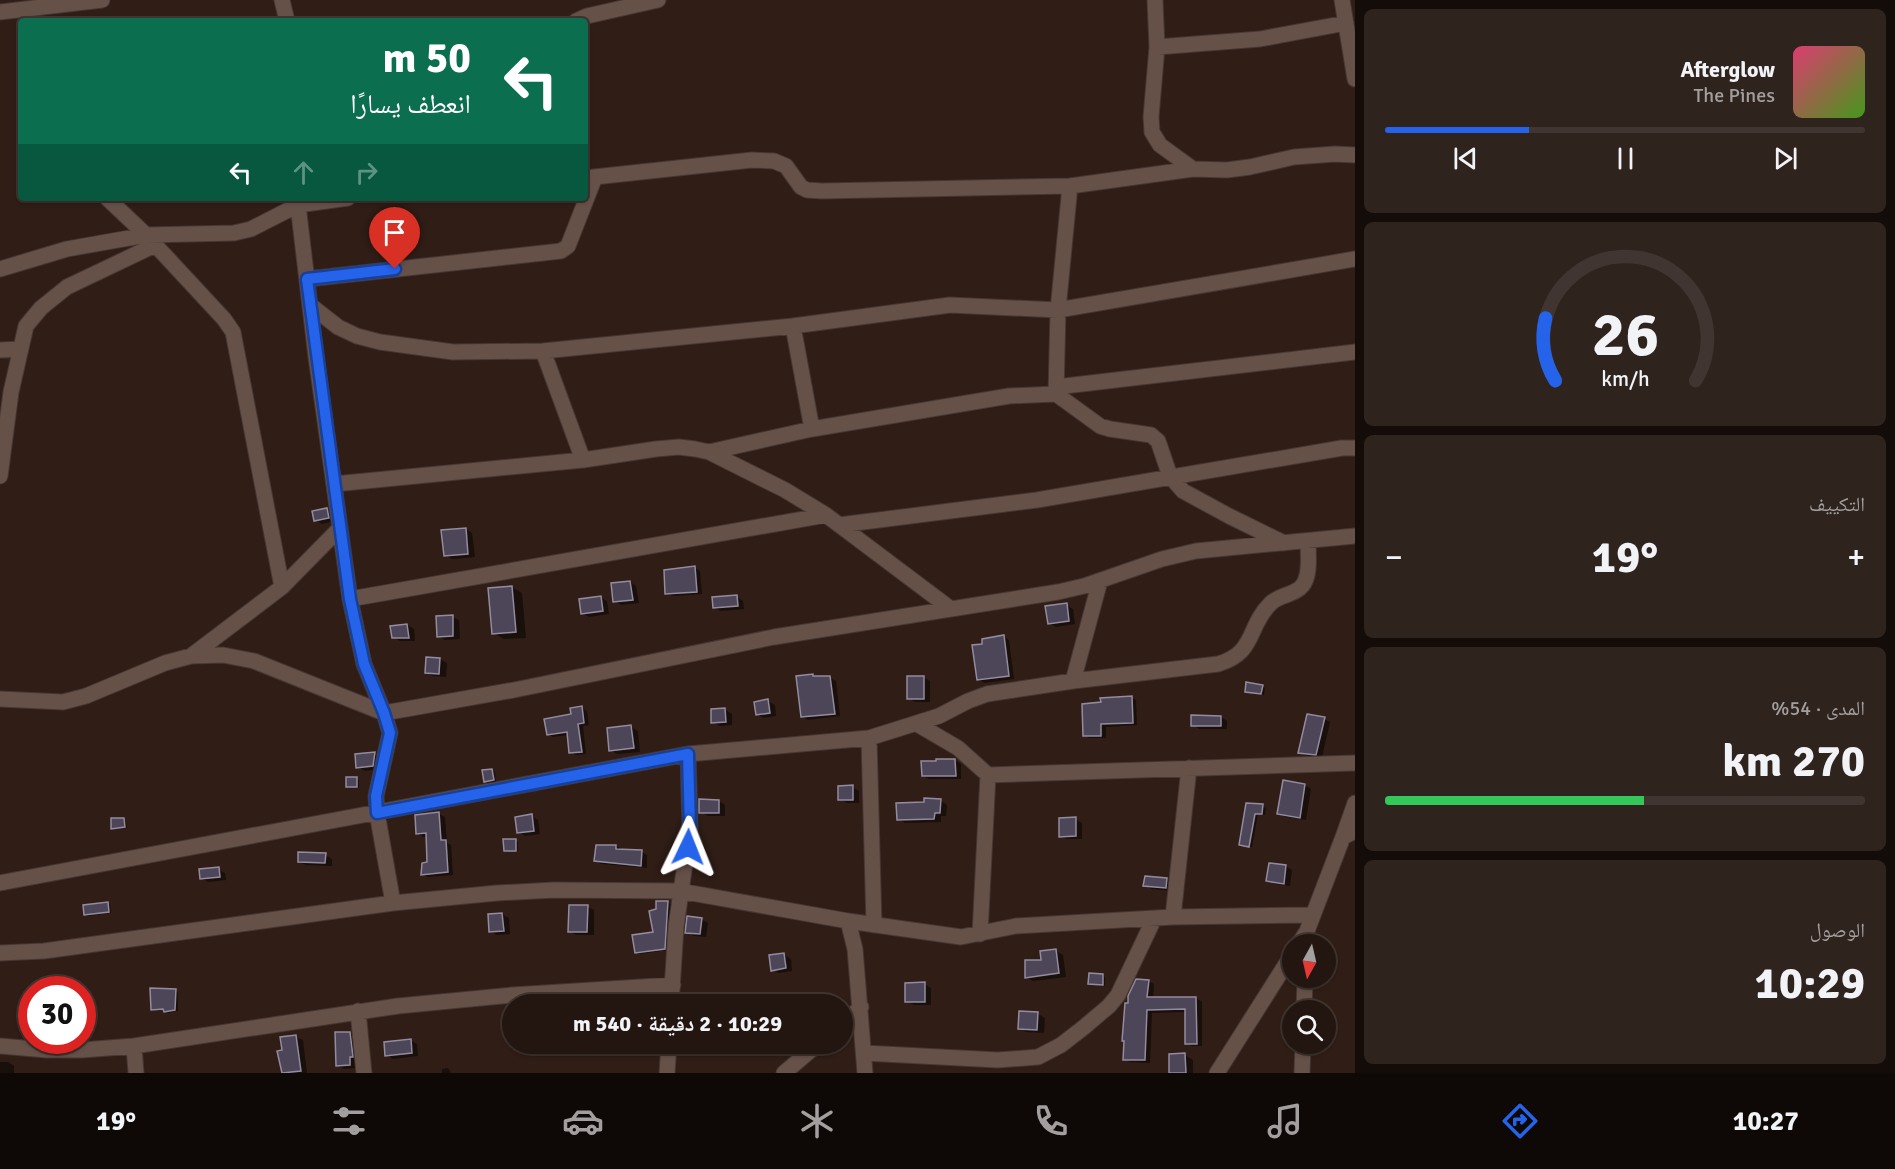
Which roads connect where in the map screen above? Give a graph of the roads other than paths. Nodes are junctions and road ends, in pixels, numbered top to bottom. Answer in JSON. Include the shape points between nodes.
{"nodes":[{"id":1,"x":102,"y":0,"type":"edge"},
{"id":2,"x":282,"y":0,"type":"edge"},
{"id":3,"x":658,"y":0,"type":"edge"},
{"id":4,"x":1155,"y":0,"type":"edge"},
{"id":5,"x":1342,"y":0,"type":"edge"},
{"id":6,"x":0,"y":12,"type":"edge"},
{"id":7,"x":33,"y":15,"type":"edge"},
{"id":8,"x":286,"y":18,"type":"edge"},
{"id":9,"x":583,"y":18,"type":"edge"},
{"id":10,"x":1350,"y":30,"type":"edge"},
{"id":11,"x":1157,"y":47,"type":"junction"},
{"id":12,"x":1355,"y":79,"type":"edge"},
{"id":13,"x":1355,"y":155,"type":"edge"},
{"id":14,"x":1193,"y":169,"type":"junction"},
{"id":15,"x":590,"y":177,"type":"edge"},
{"id":16,"x":1070,"y":186,"type":"junction"},
{"id":17,"x":110,"y":201,"type":"edge"},
{"id":18,"x":315,"y":201,"type":"edge"},
{"id":19,"x":582,"y":201,"type":"edge"},
{"id":20,"x":298,"y":205,"type":"junction"},
{"id":21,"x":150,"y":240,"type":"junction"},
{"id":22,"x":1355,"y":259,"type":"edge"},
{"id":23,"x":0,"y":269,"type":"edge"},
{"id":24,"x":307,"y":279,"type":"junction"},
{"id":25,"x":310,"y":305,"type":"junction"},
{"id":26,"x":1058,"y":310,"type":"junction"},
{"id":27,"x":793,"y":326,"type":"junction"},
{"id":28,"x":20,"y":349,"type":"junction"},
{"id":29,"x":0,"y":350,"type":"edge"},
{"id":30,"x":543,"y":351,"type":"junction"},
{"id":31,"x":1355,"y":352,"type":"edge"},
{"id":32,"x":1056,"y":390,"type":"junction"},
{"id":33,"x":812,"y":429,"type":"junction"},
{"id":34,"x":1355,"y":448,"type":"edge"},
{"id":35,"x":709,"y":452,"type":"junction"},
{"id":36,"x":583,"y":460,"type":"junction"},
{"id":37,"x":0,"y":476,"type":"edge"},
{"id":38,"x":1170,"y":476,"type":"junction"},
{"id":39,"x":334,"y":484,"type":"junction"},
{"id":40,"x":833,"y":520,"type":"junction"},
{"id":41,"x":340,"y":528,"type":"junction"},
{"id":42,"x":1355,"y":537,"type":"edge"},
{"id":43,"x":1308,"y":541,"type":"junction"},
{"id":44,"x":1284,"y":543,"type":"junction"},
{"id":45,"x":1100,"y":581,"type":"junction"},
{"id":46,"x":282,"y":587,"type":"junction"},
{"id":47,"x":350,"y":599,"type":"junction"},
{"id":48,"x":951,"y":609,"type":"junction"},
{"id":49,"x":191,"y":656,"type":"junction"},
{"id":50,"x":1073,"y":681,"type":"junction"},
{"id":51,"x":0,"y":699,"type":"edge"},
{"id":52,"x":384,"y":713,"type":"junction"},
{"id":53,"x":917,"y":724,"type":"junction"},
{"id":54,"x":868,"y":738,"type":"junction"},
{"id":55,"x":688,"y":754,"type":"junction"},
{"id":56,"x":1355,"y":763,"type":"edge"},
{"id":57,"x":1189,"y":768,"type":"junction"},
{"id":58,"x":988,"y":775,"type":"junction"},
{"id":59,"x":1355,"y":802,"type":"edge"},
{"id":60,"x":377,"y":813,"type":"junction"},
{"id":61,"x":1349,"y":834,"type":"edge"},
{"id":62,"x":0,"y":883,"type":"edge"},
{"id":63,"x":680,"y":891,"type":"junction"},
{"id":64,"x":393,"y":903,"type":"junction"},
{"id":65,"x":1311,"y":915,"type":"junction"},
{"id":66,"x":1173,"y":917,"type":"junction"},
{"id":67,"x":1154,"y":919,"type":"junction"},
{"id":68,"x":848,"y":921,"type":"junction"},
{"id":69,"x":874,"y":924,"type":"junction"},
{"id":70,"x":980,"y":934,"type":"junction"},
{"id":71,"x":1307,"y":934,"type":"edge"},
{"id":72,"x":0,"y":953,"type":"edge"},
{"id":73,"x":1282,"y":970,"type":"edge"},
{"id":74,"x":673,"y":985,"type":"junction"},
{"id":75,"x":672,"y":994,"type":"edge"},
{"id":76,"x":861,"y":1007,"type":"junction"},
{"id":77,"x":358,"y":1011,"type":"junction"},
{"id":78,"x":853,"y":1014,"type":"edge"},
{"id":79,"x":0,"y":1046,"type":"edge"},
{"id":80,"x":134,"y":1046,"type":"junction"},
{"id":81,"x":864,"y":1053,"type":"junction"},
{"id":82,"x":668,"y":1054,"type":"edge"},
{"id":83,"x":806,"y":1054,"type":"edge"},
{"id":84,"x":1303,"y":1054,"type":"edge"},
{"id":85,"x":136,"y":1073,"type":"edge"},
{"id":86,"x":364,"y":1073,"type":"edge"},
{"id":87,"x":667,"y":1073,"type":"edge"},
{"id":88,"x":784,"y":1073,"type":"edge"},
{"id":89,"x":865,"y":1073,"type":"edge"},
{"id":90,"x":1217,"y":1073,"type":"edge"},
{"id":91,"x":1302,"y":1073,"type":"edge"}],
"edges":[{"from":1,"to":7,"type":"street"},
{"from":2,"to":8,"type":"street"},
{"from":3,"to":9,"type":"street"},
{"from":4,"to":11,"type":"street"},
{"from":5,"to":10,"type":"street"},
{"from":6,"to":7,"type":"street"},
{"from":10,"to":11,"type":"street"},
{"from":10,"to":12,"type":"street"},
{"from":11,"to":14,"type":"street","via":[[1152,132],[1160,145]]},
{"from":13,"to":14,"type":"street","via":[[1294,157],[1227,170]]},
{"from":14,"to":16,"type":"street"},
{"from":15,"to":16,"type":"street","via":[[752,160],[786,166],[807,190]]},
{"from":16,"to":26,"type":"street"},
{"from":17,"to":21,"type":"street"},
{"from":18,"to":20,"type":"street"},
{"from":19,"to":24,"type":"street","via":[[568,246],[561,251]]},
{"from":20,"to":21,"type":"street","via":[[251,229]]},
{"from":20,"to":24,"type":"street"},
{"from":21,"to":23,"type":"street","via":[[67,249]]},
{"from":21,"to":28,"type":"street","via":[[67,287],[41,308],[26,326]]},
{"from":21,"to":46,"type":"street","via":[[233,332]]},
{"from":22,"to":26,"type":"street"},
{"from":24,"to":25,"type":"street"},
{"from":25,"to":30,"type":"street","via":[[338,327],[380,342],[453,352]]},
{"from":25,"to":39,"type":"street"},
{"from":26,"to":27,"type":"street","via":[[950,305]]},
{"from":26,"to":32,"type":"street"},
{"from":27,"to":30,"type":"street"},
{"from":27,"to":33,"type":"street"},
{"from":28,"to":29,"type":"street"},
{"from":28,"to":37,"type":"street"},
{"from":30,"to":36,"type":"street"},
{"from":31,"to":32,"type":"street"},
{"from":32,"to":33,"type":"street"},
{"from":32,"to":38,"type":"street","via":[[1100,426],[1151,435],[1158,441]]},
{"from":33,"to":35,"type":"street"},
{"from":34,"to":38,"type":"street"},
{"from":35,"to":36,"type":"street","via":[[679,447]]},
{"from":35,"to":40,"type":"street","via":[[785,490]]},
{"from":36,"to":39,"type":"street"},
{"from":38,"to":40,"type":"street","via":[[1036,500]]},
{"from":38,"to":44,"type":"street","via":[[1184,491]]},
{"from":39,"to":41,"type":"street"},
{"from":40,"to":47,"type":"street"},
{"from":40,"to":48,"type":"street"},
{"from":41,"to":46,"type":"street"},
{"from":41,"to":47,"type":"street"},
{"from":42,"to":43,"type":"street"},
{"from":43,"to":44,"type":"street"},
{"from":43,"to":50,"type":"street","via":[[1302,588],[1271,602],[1241,653],[1230,660]]},
{"from":44,"to":45,"type":"street","via":[[1196,551]]},
{"from":45,"to":48,"type":"street","via":[[1058,592]]},
{"from":45,"to":50,"type":"street"},
{"from":46,"to":49,"type":"street"},
{"from":47,"to":52,"type":"street","via":[[364,664]]},
{"from":48,"to":52,"type":"street","via":[[774,637]]},
{"from":49,"to":51,"type":"street","via":[[63,702]]},
{"from":49,"to":52,"type":"street","via":[[223,655],[254,661]]},
{"from":50,"to":53,"type":"street","via":[[987,694]]},
{"from":52,"to":60,"type":"street","via":[[390,733],[376,796]]},
{"from":53,"to":54,"type":"street"},
{"from":53,"to":58,"type":"street","via":[[958,748]]},
{"from":54,"to":55,"type":"street"},
{"from":54,"to":69,"type":"street"},
{"from":55,"to":60,"type":"street"},
{"from":55,"to":63,"type":"street","via":[[690,828]]},
{"from":56,"to":57,"type":"street"},
{"from":57,"to":58,"type":"street"},
{"from":57,"to":66,"type":"street"},
{"from":58,"to":70,"type":"street"},
{"from":59,"to":61,"type":"street"},
{"from":60,"to":62,"type":"street"},
{"from":60,"to":64,"type":"street"},
{"from":61,"to":65,"type":"street"},
{"from":63,"to":64,"type":"street","via":[[526,891]]},
{"from":63,"to":68,"type":"street"},
{"from":63,"to":74,"type":"street"},
{"from":64,"to":72,"type":"street","via":[[44,951]]},
{"from":65,"to":66,"type":"street"},
{"from":65,"to":71,"type":"street"},
{"from":66,"to":67,"type":"street"},
{"from":67,"to":70,"type":"street","via":[[1016,926]]},
{"from":67,"to":81,"type":"street","via":[[1113,1000],[1083,1028],[1038,1058],[998,1060]]},
{"from":68,"to":69,"type":"street"},
{"from":68,"to":76,"type":"street"},
{"from":69,"to":70,"type":"street","via":[[961,937]]},
{"from":73,"to":90,"type":"street"},
{"from":74,"to":75,"type":"street"},
{"from":74,"to":77,"type":"street","via":[[460,999]]},
{"from":76,"to":78,"type":"street"},
{"from":76,"to":81,"type":"street"},
{"from":77,"to":80,"type":"street"},
{"from":77,"to":86,"type":"street"},
{"from":79,"to":80,"type":"street","via":[[66,1051]]},
{"from":80,"to":85,"type":"street"},
{"from":81,"to":89,"type":"street"},
{"from":82,"to":87,"type":"street"},
{"from":83,"to":88,"type":"street"},
{"from":84,"to":91,"type":"street"}]}
